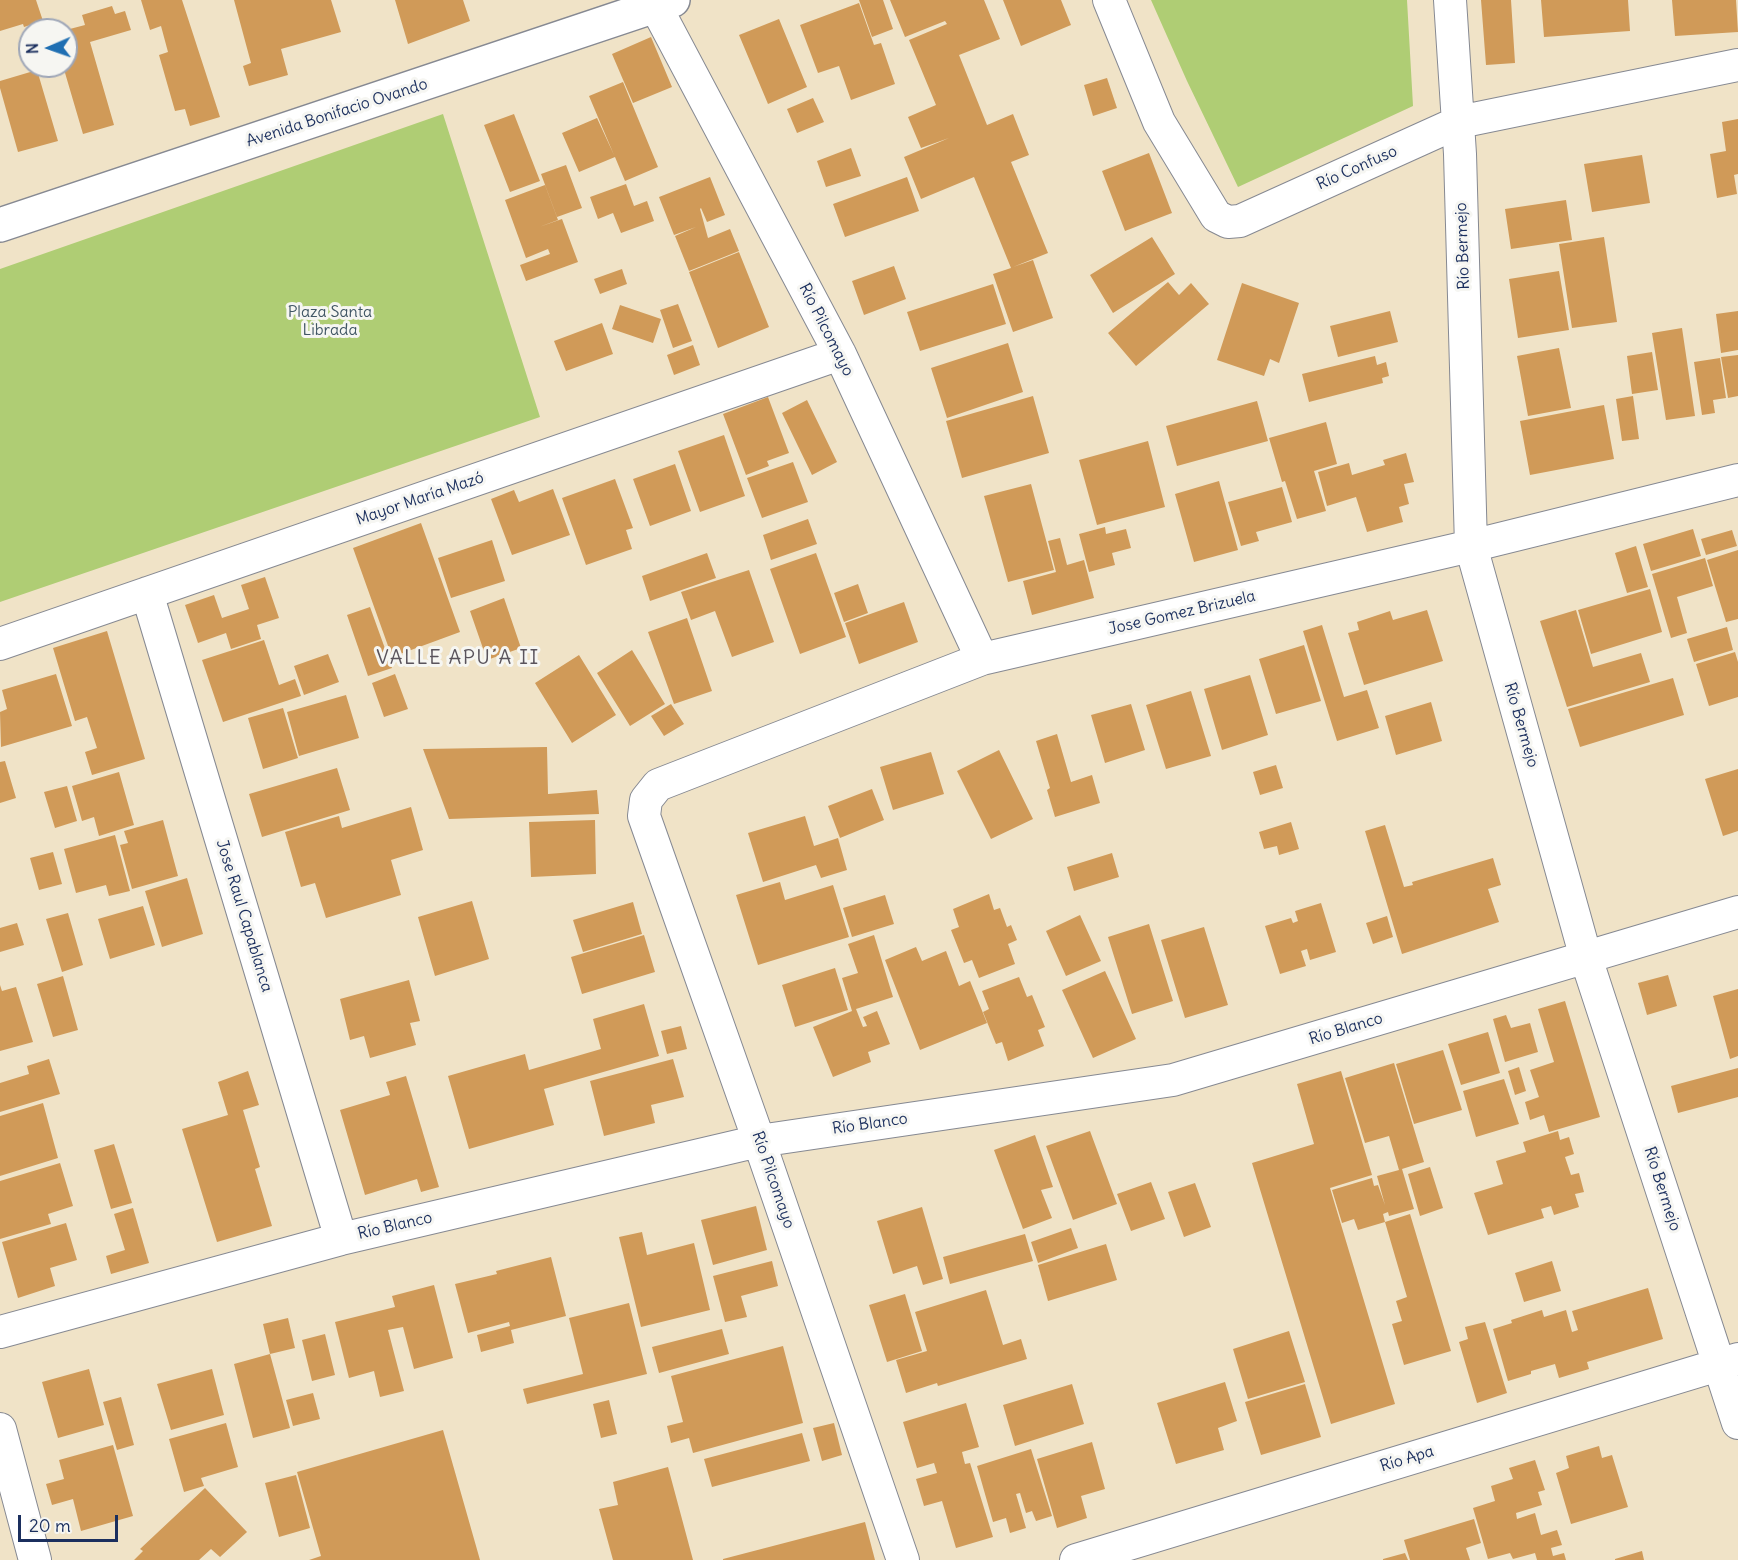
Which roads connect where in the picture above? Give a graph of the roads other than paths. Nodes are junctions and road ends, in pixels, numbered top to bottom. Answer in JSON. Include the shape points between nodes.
{"nodes":[{"id":1,"x":1109,"y":0,"type":"edge"},
{"id":2,"x":1450,"y":0,"type":"edge"},
{"id":3,"x":664,"y":3,"type":"edge"},
{"id":4,"x":1738,"y":65,"type":"edge"},
{"id":5,"x":1459,"y":122,"type":"junction"},
{"id":6,"x":0,"y":225,"type":"edge"},
{"id":7,"x":840,"y":354,"type":"junction"},
{"id":8,"x":1738,"y":480,"type":"edge"},
{"id":9,"x":1471,"y":546,"type":"junction"},
{"id":10,"x":147,"y":593,"type":"junction"},
{"id":11,"x":0,"y":644,"type":"edge"},
{"id":12,"x":982,"y":659,"type":"junction"},
{"id":13,"x":646,"y":800,"type":"joint"},
{"id":14,"x":1738,"y":912,"type":"edge"},
{"id":15,"x":1586,"y":958,"type":"junction"},
{"id":16,"x":759,"y":1141,"type":"junction"},
{"id":17,"x":341,"y":1239,"type":"junction"},
{"id":18,"x":0,"y":1332,"type":"edge"},
{"id":19,"x":1729,"y":1361,"type":"edge"},
{"id":20,"x":1738,"y":1423,"type":"edge"},
{"id":21,"x":0,"y":1429,"type":"edge"},
{"id":22,"x":35,"y":1560,"type":"edge"},
{"id":23,"x":903,"y":1560,"type":"edge"},
{"id":24,"x":1076,"y":1560,"type":"edge"}],
"edges":[{"from":1,"to":5,"type":"street","name":"Río Confuso","via":[[1159,122],[1216,216],[1228,222],[1240,221]]},
{"from":2,"to":5,"type":"street","name":"Río Bermejo"},
{"from":3,"to":6,"type":"main road","name":"Avenida Bonifacio Ovando"},
{"from":3,"to":7,"type":"street","name":"Río Pilcomayo"},
{"from":4,"to":5,"type":"street","name":"Río Confuso"},
{"from":5,"to":9,"type":"street","name":"Río Bermejo"},
{"from":7,"to":10,"type":"street","name":"Mayor María Mazó"},
{"from":7,"to":12,"type":"street","name":"Río Pilcomayo"},
{"from":8,"to":9,"type":"street","name":"Jose Gomez Brizuela"},
{"from":9,"to":12,"type":"street","name":"Jose Gomez Brizuela"},
{"from":9,"to":15,"type":"street","name":"Río Bermejo"},
{"from":10,"to":11,"type":"street","name":"Mayor María Mazó"},
{"from":10,"to":17,"type":"street","name":"Jose Raul Capablanca"},
{"from":12,"to":13,"type":"street","name":"Jose Gomez Brizuela","via":[[658,784]]},
{"from":13,"to":16,"type":"street","name":"Río Pilcomayo","via":[[644,816]]},
{"from":14,"to":15,"type":"street","name":"Río Blanco"},
{"from":15,"to":16,"type":"street","name":"Río Blanco","via":[[1173,1080]]},
{"from":15,"to":19,"type":"street","name":"Río Bermejo"},
{"from":16,"to":17,"type":"street","name":"Río Blanco"},
{"from":16,"to":23,"type":"street","name":"Río Pilcomayo"},
{"from":17,"to":18,"type":"street","name":"Río Blanco"},
{"from":19,"to":20,"type":"street","name":"Río Bermejo"},
{"from":19,"to":24,"type":"street","name":"Río Apa"},
{"from":21,"to":22,"type":"street"}]}
